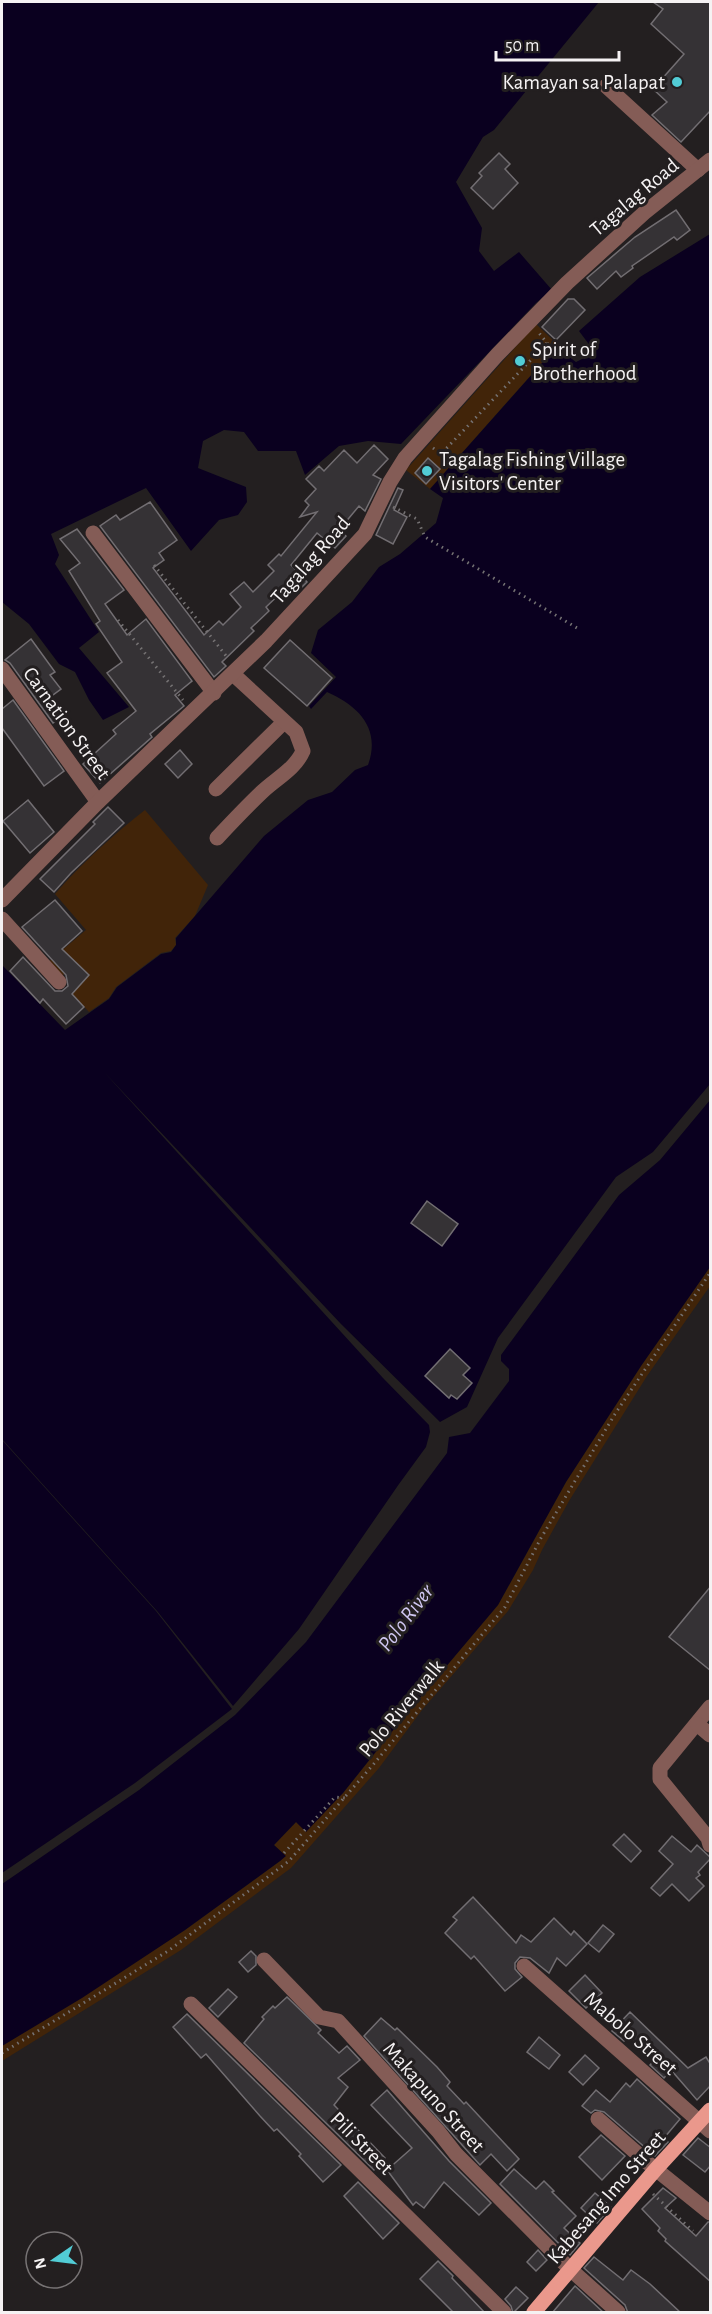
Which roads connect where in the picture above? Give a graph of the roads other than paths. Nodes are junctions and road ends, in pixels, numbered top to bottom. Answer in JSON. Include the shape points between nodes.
{"nodes":[{"id":1,"x":606,"y":87,"type":"dead end"},
{"id":2,"x":711,"y":160,"type":"edge"},
{"id":3,"x":698,"y":170,"type":"junction"},
{"id":4,"x":93,"y":533,"type":"dead end"},
{"id":5,"x":2,"y":669,"type":"edge"},
{"id":6,"x":236,"y":672,"type":"junction"},
{"id":7,"x":214,"y":693,"type":"junction"},
{"id":8,"x":284,"y":722,"type":"junction"},
{"id":9,"x":216,"y":789,"type":"dead end"},
{"id":10,"x":98,"y":802,"type":"junction"},
{"id":11,"x":217,"y":838,"type":"dead end"},
{"id":12,"x":2,"y":900,"type":"edge"},
{"id":13,"x":2,"y":919,"type":"edge"},
{"id":14,"x":59,"y":982,"type":"dead end"},
{"id":15,"x":711,"y":1707,"type":"edge"},
{"id":16,"x":698,"y":1724,"type":"junction"},
{"id":17,"x":711,"y":1735,"type":"edge"},
{"id":18,"x":711,"y":1845,"type":"edge"},
{"id":19,"x":264,"y":1960,"type":"dead end"},
{"id":20,"x":524,"y":1966,"type":"dead end"},
{"id":21,"x":191,"y":2004,"type":"dead end"},
{"id":22,"x":598,"y":2119,"type":"dead end"},
{"id":23,"x":707,"y":2120,"type":"edge"},
{"id":24,"x":656,"y":2169,"type":"junction"},
{"id":25,"x":711,"y":2213,"type":"edge"},
{"id":26,"x":570,"y":2269,"type":"junction"},
{"id":27,"x":504,"y":2313,"type":"edge"},
{"id":28,"x":534,"y":2313,"type":"edge"},
{"id":29,"x":618,"y":2313,"type":"edge"}],
"edges":[{"from":1,"to":3,"type":"street"},
{"from":2,"to":3,"type":"street","name":"Tagalag Road"},
{"from":3,"to":6,"type":"street","name":"Tagalag Road","via":[[567,283],[497,355],[405,458],[365,534]]},
{"from":4,"to":7,"type":"street"},
{"from":5,"to":10,"type":"street","name":"Carnation Street"},
{"from":6,"to":7,"type":"street","name":"Tagalag Road"},
{"from":6,"to":8,"type":"street"},
{"from":7,"to":10,"type":"street","name":"Tagalag Road"},
{"from":8,"to":9,"type":"street"},
{"from":8,"to":11,"type":"street","via":[[296,732],[302,745],[299,759]]},
{"from":10,"to":12,"type":"street","name":"Tagalag Road"},
{"from":13,"to":14,"type":"street"},
{"from":15,"to":16,"type":"street"},
{"from":16,"to":17,"type":"street"},
{"from":16,"to":18,"type":"street","via":[[658,1774]]},
{"from":19,"to":26,"type":"street","name":"Makapuno Street","via":[[319,2017],[338,2021],[456,2154]]},
{"from":20,"to":23,"type":"street","name":"Mabolo Street"},
{"from":21,"to":27,"type":"street","name":"Pili Street"},
{"from":22,"to":24,"type":"street"},
{"from":23,"to":24,"type":"main road","name":"Kabesang Imo Street"},
{"from":24,"to":25,"type":"street"},
{"from":24,"to":26,"type":"main road","name":"Kabesang Imo Street"},
{"from":26,"to":28,"type":"main road","name":"Kabesang Imo Street"},
{"from":26,"to":29,"type":"street","name":"Makapuno Street"}]}
